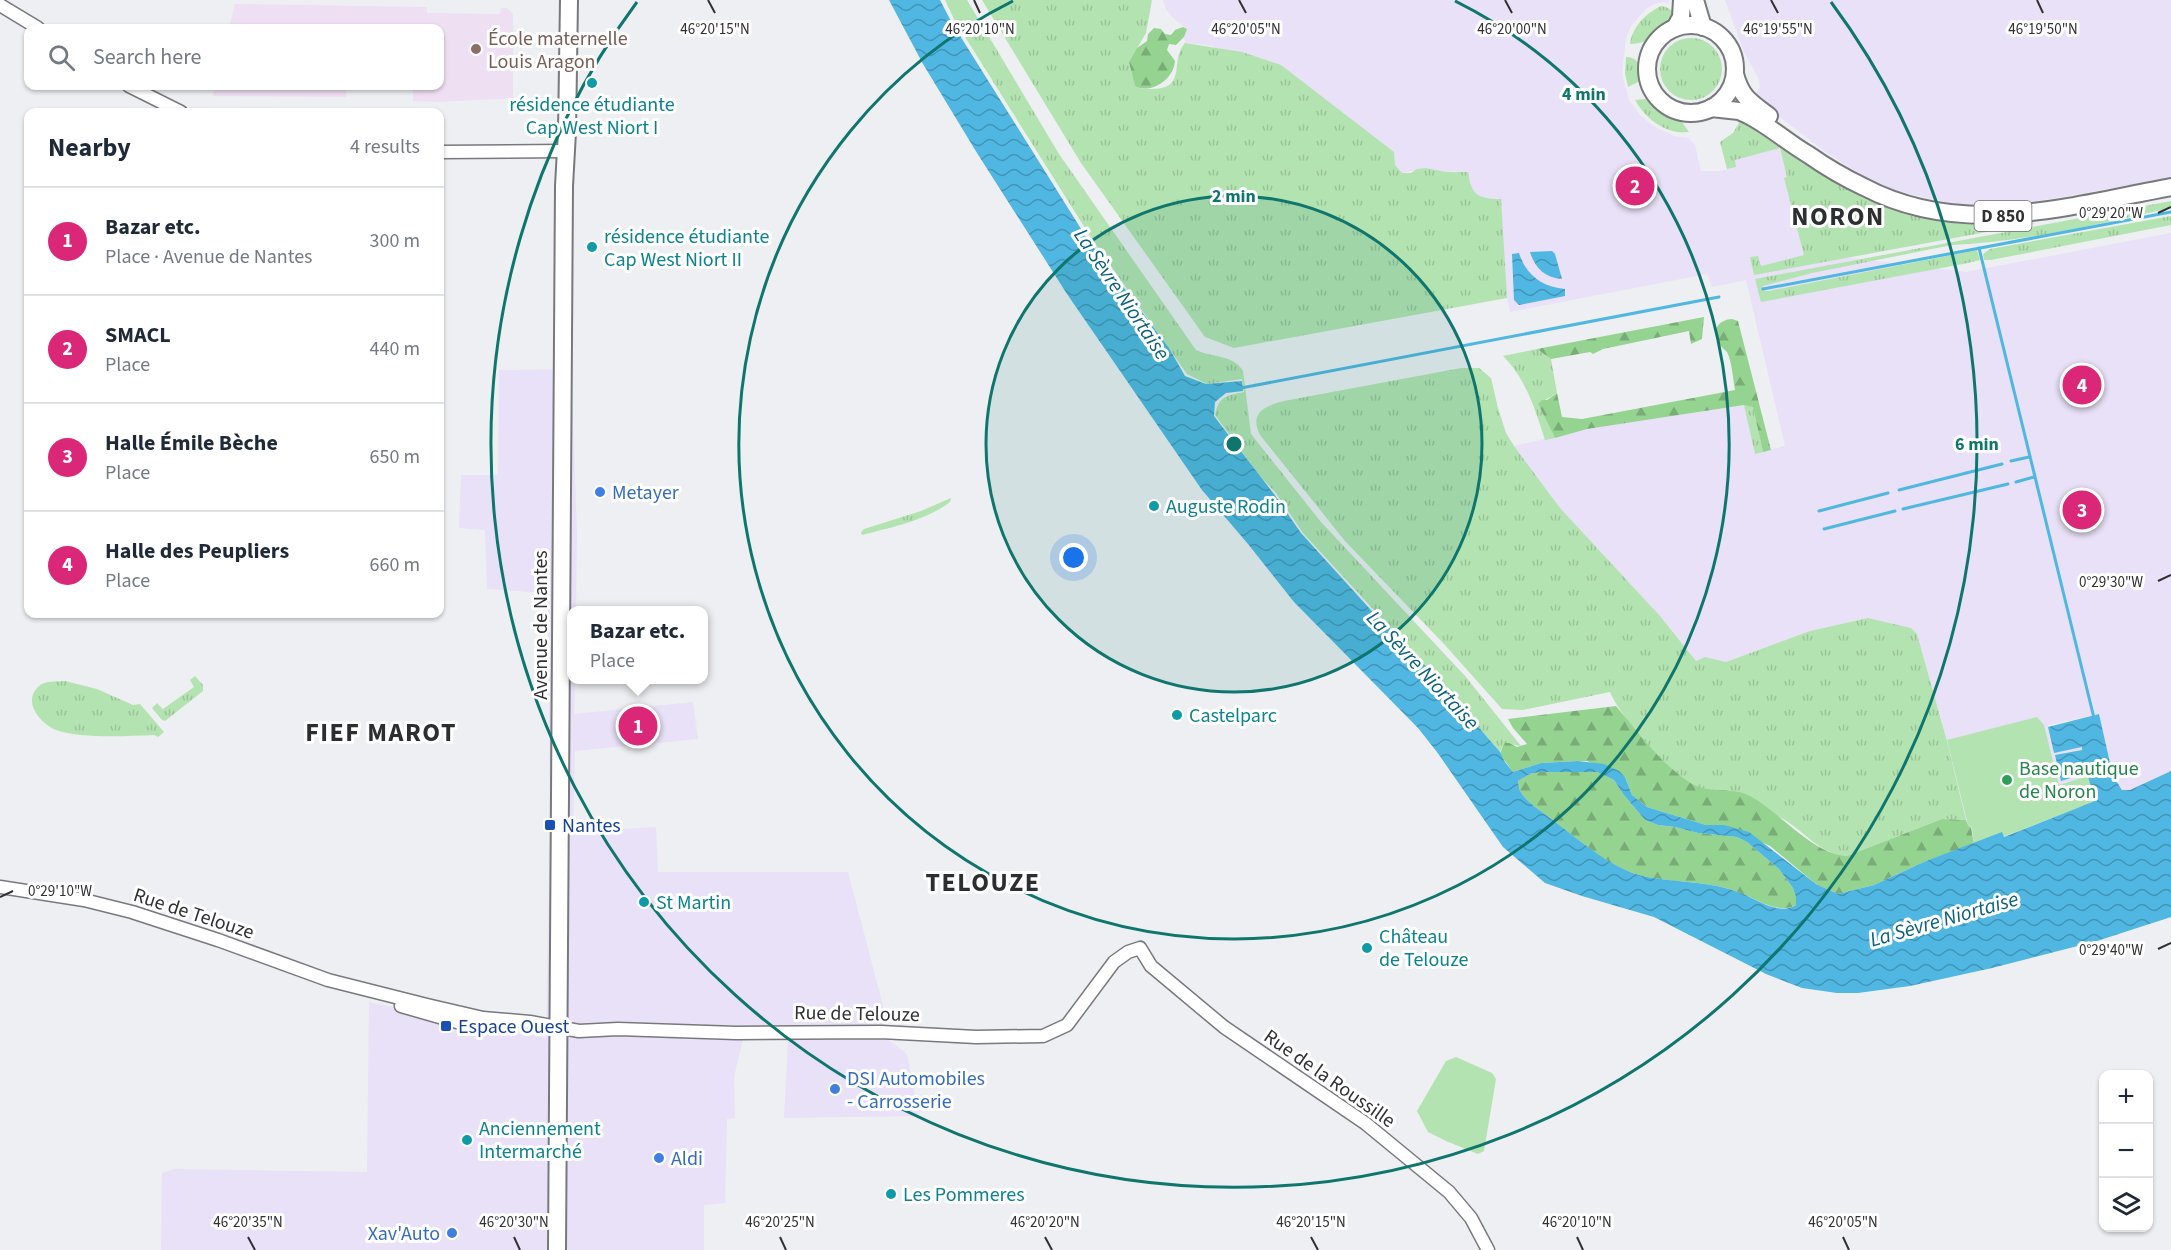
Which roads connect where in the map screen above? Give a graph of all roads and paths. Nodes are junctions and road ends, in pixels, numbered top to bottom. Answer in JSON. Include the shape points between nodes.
{"nodes":[{"id":1,"x":569,"y":0,"type":"edge"},
{"id":2,"x":1682,"y":0,"type":"edge"},
{"id":3,"x":1695,"y":0,"type":"edge"},
{"id":4,"x":0,"y":5,"type":"edge"},
{"id":5,"x":31,"y":24,"type":"edge"},
{"id":6,"x":1703,"y":27,"type":"junction"},
{"id":7,"x":1675,"y":28,"type":"junction"},
{"id":8,"x":1735,"y":74,"type":"junction"},
{"id":9,"x":137,"y":90,"type":"edge"},
{"id":10,"x":172,"y":108,"type":"edge"},
{"id":11,"x":1711,"y":108,"type":"junction"},
{"id":12,"x":565,"y":151,"type":"junction"},
{"id":13,"x":444,"y":152,"type":"edge"},
{"id":14,"x":1840,"y":173,"type":"junction"},
{"id":15,"x":2171,"y":187,"type":"edge"},
{"id":16,"x":0,"y":887,"type":"edge"},
{"id":17,"x":1140,"y":948,"type":"joint"},
{"id":18,"x":557,"y":1027,"type":"junction"},
{"id":19,"x":557,"y":1250,"type":"edge"},
{"id":20,"x":1488,"y":1250,"type":"edge"}],
"edges":[{"from":1,"to":12,"type":"main road","name":"Avenue de Nantes"},
{"from":2,"to":7,"type":"main road","via":[[1681,17]]},
{"from":3,"to":6,"type":"main road"},
{"from":4,"to":5,"type":"street"},
{"from":6,"to":7,"type":"main road"},
{"from":6,"to":8,"type":"main road","via":[[1727,44]]},
{"from":7,"to":11,"type":"main road","via":[[1663,36],[1651,53],[1651,84],[1661,100],[1675,110],[1695,112]]},
{"from":8,"to":11,"type":"main road","via":[[1727,94]]},
{"from":8,"to":14,"type":"main road","number":"D 850","via":[[1750,103]]},
{"from":9,"to":10,"type":"street"},
{"from":11,"to":14,"type":"main road","number":"D 850","via":[[1748,115]]},
{"from":12,"to":13,"type":"street"},
{"from":12,"to":18,"type":"main road","name":"Avenue de Nantes"},
{"from":14,"to":15,"type":"main road","number":"D 850","via":[[1897,201],[1979,216],[2021,215]]},
{"from":16,"to":18,"type":"street","name":"Rue de Telouze","via":[[132,912],[350,990],[464,1024]]},
{"from":17,"to":18,"type":"street","name":"Rue de Telouze","via":[[1128,951],[1114,962],[1067,1025],[1043,1036]]},
{"from":17,"to":20,"type":"street","name":"Rue de la Roussille","via":[[1151,966],[1224,1027],[1365,1123],[1449,1192],[1471,1218]]},
{"from":18,"to":19,"type":"main road","name":"Avenue de Nantes"}]}
